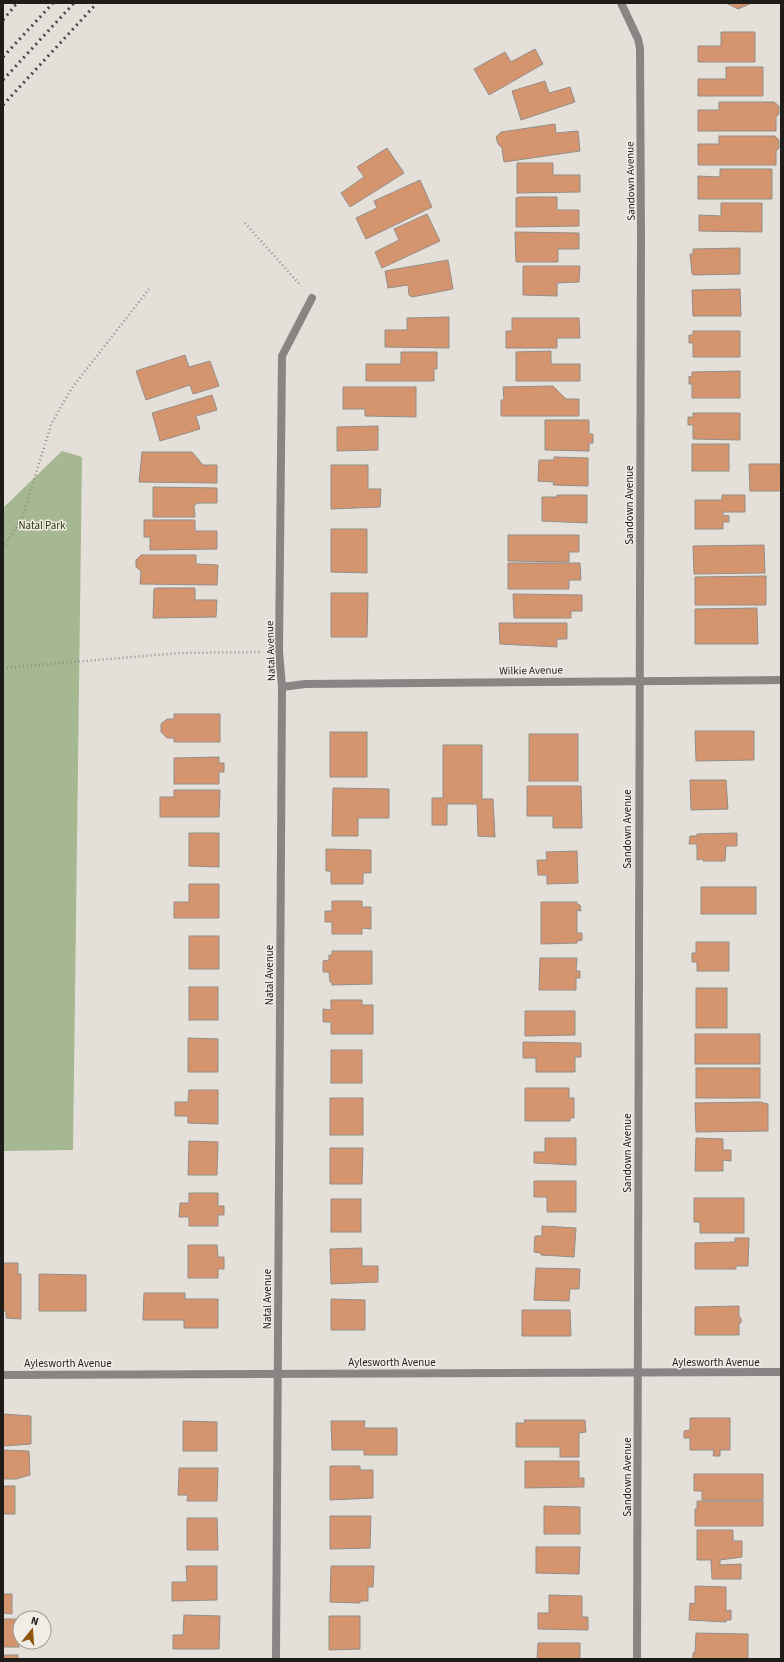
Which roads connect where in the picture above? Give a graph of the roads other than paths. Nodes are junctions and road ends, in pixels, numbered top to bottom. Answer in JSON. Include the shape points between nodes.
{"nodes":[{"id":1,"x":621,"y":3,"type":"edge"},
{"id":2,"x":312,"y":298,"type":"road end"},
{"id":3,"x":639,"y":680,"type":"junction"},
{"id":4,"x":781,"y":680,"type":"edge"},
{"id":5,"x":282,"y":687,"type":"junction"},
{"id":6,"x":781,"y":1372,"type":"edge"},
{"id":7,"x":278,"y":1373,"type":"junction"},
{"id":8,"x":3,"y":1374,"type":"edge"},
{"id":9,"x":637,"y":1374,"type":"junction"},
{"id":10,"x":276,"y":1659,"type":"edge"},
{"id":11,"x":637,"y":1659,"type":"edge"}],
"edges":[{"from":1,"to":3,"type":"street","name":"Sandown Avenue","via":[[640,48]]},
{"from":2,"to":5,"type":"street","name":"Natal Avenue","via":[[282,356],[279,651]]},
{"from":3,"to":4,"type":"street","name":"Wilkie Avenue"},
{"from":3,"to":5,"type":"street","name":"Wilkie Avenue","via":[[305,684]]},
{"from":3,"to":9,"type":"street","name":"Sandown Avenue"},
{"from":5,"to":7,"type":"street","name":"Natal Avenue"},
{"from":6,"to":9,"type":"street","name":"Aylesworth Avenue"},
{"from":7,"to":8,"type":"street","name":"Aylesworth Avenue"},
{"from":7,"to":9,"type":"street","name":"Aylesworth Avenue"},
{"from":7,"to":10,"type":"street","name":"Natal Avenue"},
{"from":9,"to":11,"type":"street","name":"Sandown Avenue"}]}
